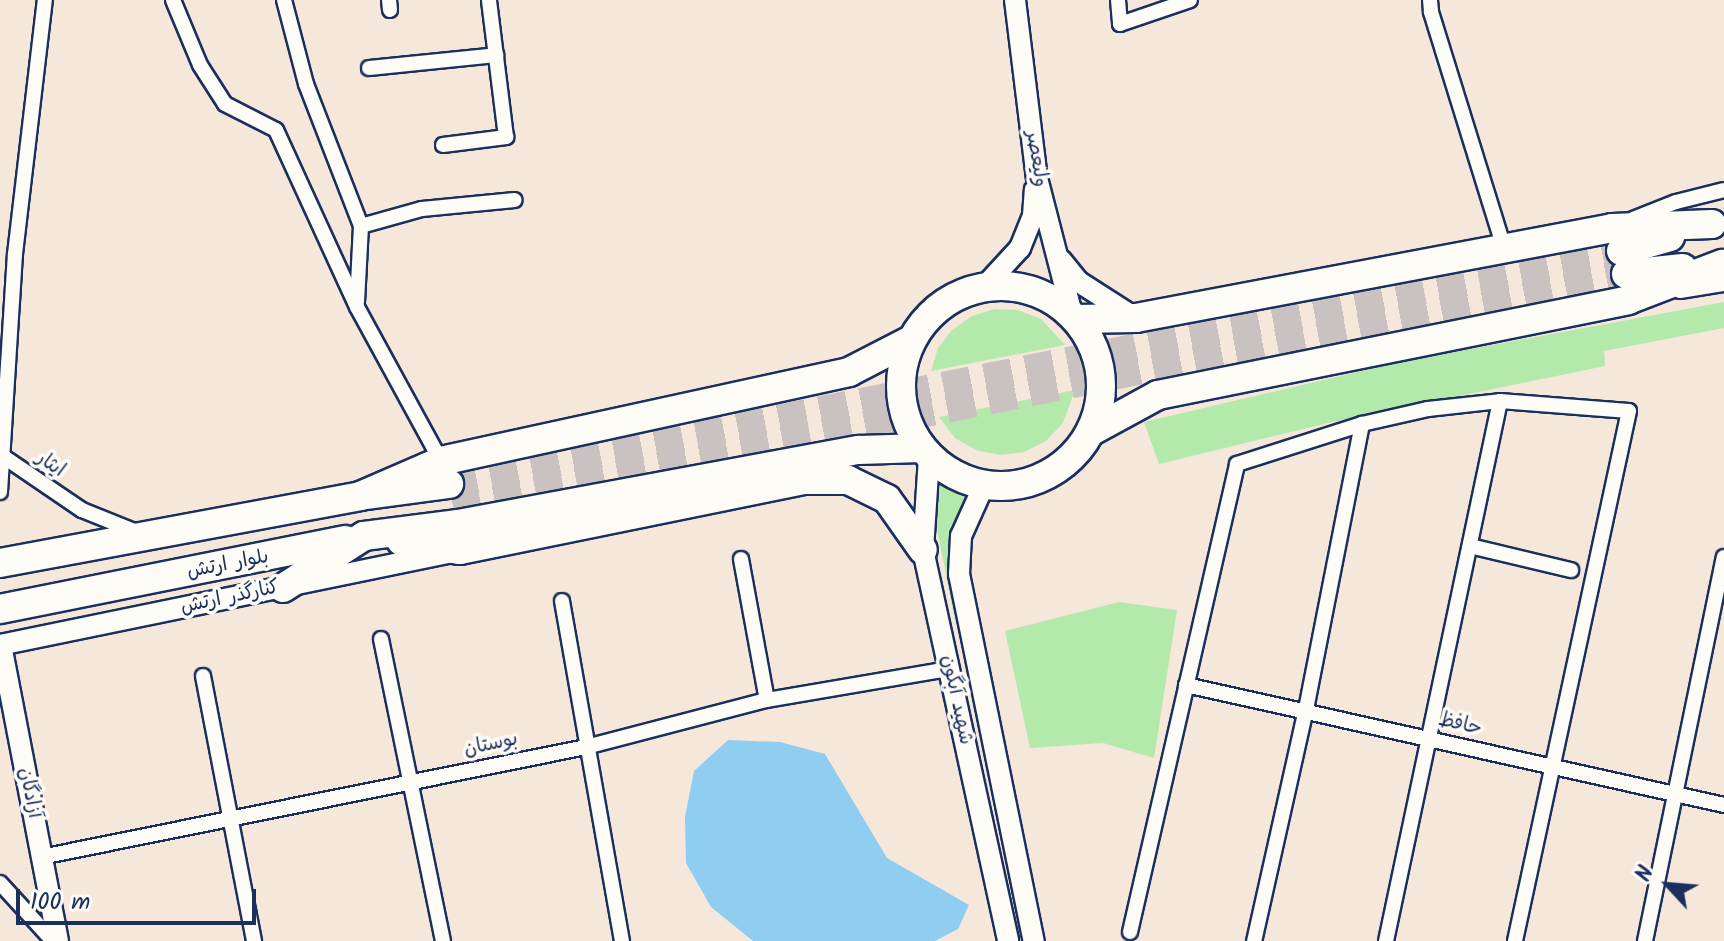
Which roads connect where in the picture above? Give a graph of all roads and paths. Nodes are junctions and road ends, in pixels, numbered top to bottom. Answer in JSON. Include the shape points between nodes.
{"nodes":[{"id":1,"x":45,"y":0,"type":"edge"},
{"id":2,"x":173,"y":0,"type":"edge"},
{"id":3,"x":284,"y":0,"type":"edge"},
{"id":4,"x":489,"y":0,"type":"edge"},
{"id":5,"x":1015,"y":0,"type":"edge"},
{"id":6,"x":1118,"y":0,"type":"edge"},
{"id":7,"x":1190,"y":0,"type":"edge"},
{"id":8,"x":1430,"y":0,"type":"edge"},
{"id":9,"x":496,"y":55,"type":"junction"},
{"id":10,"x":369,"y":68,"type":"dead end"},
{"id":11,"x":443,"y":145,"type":"dead end"},
{"id":12,"x":1037,"y":178,"type":"junction"},
{"id":13,"x":1724,"y":190,"type":"edge"},
{"id":14,"x":515,"y":200,"type":"dead end"},
{"id":15,"x":1718,"y":223,"type":"edge"},
{"id":16,"x":361,"y":226,"type":"junction"},
{"id":17,"x":1504,"y":248,"type":"junction"},
{"id":18,"x":1058,"y":257,"type":"junction"},
{"id":19,"x":1622,"y":263,"type":"junction"},
{"id":20,"x":1723,"y":271,"type":"edge"},
{"id":21,"x":985,"y":286,"type":"junction"},
{"id":22,"x":357,"y":307,"type":"junction"},
{"id":23,"x":1074,"y":317,"type":"junction"},
{"id":24,"x":1136,"y":318,"type":"junction"},
{"id":25,"x":911,"y":340,"type":"junction"},
{"id":26,"x":1500,"y":401,"type":"junction"},
{"id":27,"x":1362,"y":424,"type":"junction"},
{"id":28,"x":1090,"y":432,"type":"junction"},
{"id":29,"x":926,"y":452,"type":"junction"},
{"id":30,"x":4,"y":457,"type":"junction"},
{"id":31,"x":448,"y":484,"type":"junction"},
{"id":32,"x":984,"y":485,"type":"junction"},
{"id":33,"x":0,"y":492,"type":"edge"},
{"id":34,"x":142,"y":535,"type":"junction"},
{"id":35,"x":364,"y":536,"type":"junction"},
{"id":36,"x":1470,"y":546,"type":"junction"},
{"id":37,"x":460,"y":550,"type":"junction"},
{"id":38,"x":923,"y":550,"type":"junction"},
{"id":39,"x":1724,"y":557,"type":"edge"},
{"id":40,"x":741,"y":559,"type":"dead end"},
{"id":41,"x":0,"y":563,"type":"edge"},
{"id":42,"x":1571,"y":570,"type":"dead end"},
{"id":43,"x":283,"y":588,"type":"junction"},
{"id":44,"x":562,"y":601,"type":"dead end"},
{"id":45,"x":0,"y":609,"type":"edge"},
{"id":46,"x":381,"y":639,"type":"dead end"},
{"id":47,"x":1,"y":645,"type":"edge"},
{"id":48,"x":949,"y":669,"type":"junction"},
{"id":49,"x":203,"y":676,"type":"dead end"},
{"id":50,"x":1186,"y":685,"type":"junction"},
{"id":51,"x":767,"y":700,"type":"junction"},
{"id":52,"x":1306,"y":709,"type":"junction"},
{"id":53,"x":1431,"y":738,"type":"junction"},
{"id":54,"x":586,"y":747,"type":"junction"},
{"id":55,"x":1551,"y":767,"type":"junction"},
{"id":56,"x":410,"y":782,"type":"junction"},
{"id":57,"x":1003,"y":789,"type":"junction"},
{"id":58,"x":1674,"y":794,"type":"junction"},
{"id":59,"x":976,"y":796,"type":"junction"},
{"id":60,"x":1724,"y":805,"type":"edge"},
{"id":61,"x":232,"y":818,"type":"junction"},
{"id":62,"x":41,"y":857,"type":"junction"},
{"id":63,"x":0,"y":883,"type":"edge"},
{"id":64,"x":1130,"y":932,"type":"dead end"},
{"id":65,"x":1005,"y":939,"type":"edge"},
{"id":66,"x":55,"y":941,"type":"edge"},
{"id":67,"x":254,"y":941,"type":"edge"},
{"id":68,"x":443,"y":941,"type":"edge"},
{"id":69,"x":622,"y":941,"type":"edge"},
{"id":70,"x":1034,"y":941,"type":"edge"},
{"id":71,"x":1254,"y":941,"type":"edge"},
{"id":72,"x":1386,"y":941,"type":"edge"},
{"id":73,"x":1515,"y":941,"type":"edge"},
{"id":74,"x":1645,"y":941,"type":"edge"}],
"edges":[{"from":1,"to":30,"type":"street","name":"ایثار","via":[[15,254]]},
{"from":2,"to":22,"type":"street","via":[[200,65],[225,104],[276,130]]},
{"from":3,"to":16,"type":"street","via":[[306,84]]},
{"from":4,"to":9,"type":"street"},
{"from":5,"to":12,"type":"main road","name":"ولیعصر"},
{"from":6,"to":7,"type":"street","via":[[1120,24]]},
{"from":8,"to":17,"type":"street"},
{"from":9,"to":10,"type":"street"},
{"from":9,"to":11,"type":"street","via":[[506,137]]},
{"from":12,"to":18,"type":"main road","name":"ولیعصر"},
{"from":12,"to":21,"type":"main road","via":[[1033,216],[1020,248]]},
{"from":13,"to":19,"type":"street","via":[[1676,202]]},
{"from":14,"to":16,"type":"street","via":[[422,209]]},
{"from":15,"to":19,"type":"highway"},
{"from":16,"to":22,"type":"street"},
{"from":17,"to":19,"type":"highway"},
{"from":17,"to":24,"type":"highway"},
{"from":18,"to":23,"type":"main road","name":"ولیعصر"},
{"from":18,"to":24,"type":"main road","via":[[1088,289]]},
{"from":19,"to":20,"type":"highway"},
{"from":19,"to":28,"type":"highway","via":[[1158,395]]},
{"from":21,"to":23,"type":"highway","via":[[1017,286],[1047,296]]},
{"from":21,"to":25,"type":"highway","via":[[955,296]]},
{"from":22,"to":31,"type":"street"},
{"from":23,"to":24,"type":"highway"},
{"from":23,"to":28,"type":"highway","via":[[1095,349],[1100,370],[1098,412]]},
{"from":25,"to":29,"type":"highway","via":[[903,359],[901,401],[906,422]]},
{"from":25,"to":31,"type":"highway","via":[[849,372]]},
{"from":26,"to":27,"type":"street"},
{"from":26,"to":36,"type":"street"},
{"from":26,"to":55,"type":"street","via":[[1629,411]]},
{"from":27,"to":50,"type":"street","via":[[1237,464]]},
{"from":27,"to":52,"type":"street"},
{"from":28,"to":32,"type":"highway","via":[[1072,457],[1046,476],[1016,485]]},
{"from":29,"to":32,"type":"highway","via":[[955,476]]},
{"from":29,"to":35,"type":"highway","via":[[859,450],[458,524]]},
{"from":29,"to":38,"type":"main road","name":"شهید آبگون"},
{"from":30,"to":33,"type":"street"},
{"from":30,"to":34,"type":"street","name":"ایثار","via":[[82,510]]},
{"from":31,"to":34,"type":"highway"},
{"from":31,"to":35,"type":"highway","name":"بلوار ارتش"},
{"from":32,"to":57,"type":"main road","name":"شهید آبگون","via":[[961,536],[959,574]]},
{"from":34,"to":41,"type":"highway"},
{"from":35,"to":37,"type":"highway"},
{"from":35,"to":43,"type":"highway"},
{"from":35,"to":45,"type":"highway","name":"بلوار ارتش"},
{"from":36,"to":42,"type":"street"},
{"from":36,"to":53,"type":"street"},
{"from":37,"to":38,"type":"highway","via":[[805,480],[848,480],[887,499]]},
{"from":37,"to":43,"type":"main road","name":"کنارگذر ارتش"},
{"from":38,"to":48,"type":"main road","name":"شهید آبگون"},
{"from":39,"to":58,"type":"street"},
{"from":40,"to":51,"type":"street"},
{"from":43,"to":47,"type":"main road","name":"کنارگذر ارتش"},
{"from":44,"to":54,"type":"street"},
{"from":46,"to":56,"type":"street"},
{"from":47,"to":62,"type":"main road","name":"آزادگان"},
{"from":48,"to":51,"type":"street","name":"بوستان"},
{"from":48,"to":59,"type":"main road","name":"شهید آبگون"},
{"from":49,"to":61,"type":"street"},
{"from":50,"to":52,"type":"street","name":"حافظ"},
{"from":50,"to":64,"type":"street"},
{"from":51,"to":54,"type":"street","name":"بوستان"},
{"from":52,"to":53,"type":"street","name":"حافظ"},
{"from":52,"to":71,"type":"street"},
{"from":53,"to":55,"type":"street","name":"حافظ"},
{"from":53,"to":72,"type":"street"},
{"from":54,"to":56,"type":"street","name":"بوستان"},
{"from":54,"to":69,"type":"street"},
{"from":55,"to":58,"type":"street","name":"حافظ"},
{"from":55,"to":73,"type":"street"},
{"from":56,"to":61,"type":"street","name":"بوستان"},
{"from":56,"to":68,"type":"street"},
{"from":57,"to":59,"type":"main road"},
{"from":57,"to":70,"type":"main road","name":"شهید آبگون"},
{"from":58,"to":60,"type":"street","name":"حافظ"},
{"from":58,"to":74,"type":"street"},
{"from":59,"to":65,"type":"main road","name":"شهید آبگون"},
{"from":61,"to":62,"type":"street","name":"بوستان"},
{"from":61,"to":67,"type":"street"},
{"from":62,"to":66,"type":"main road","name":"آزادگان"},
{"from":63,"to":66,"type":"street"}]}
